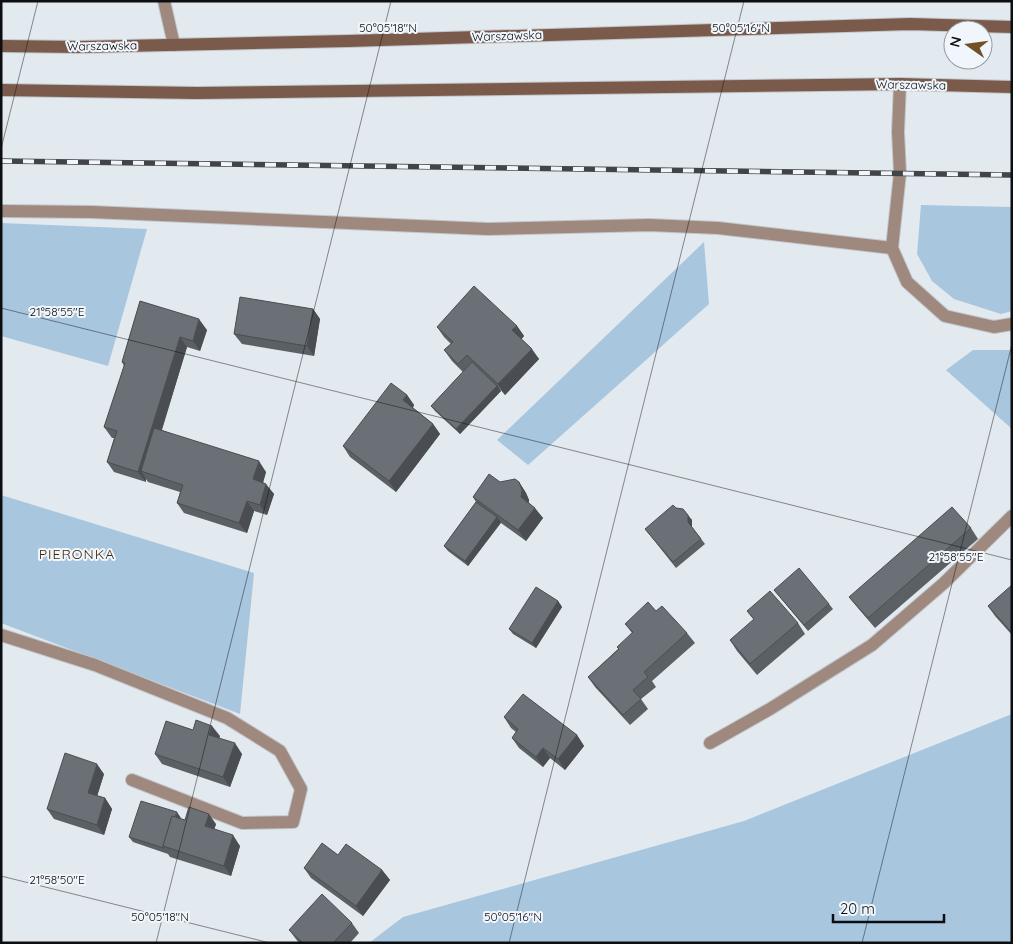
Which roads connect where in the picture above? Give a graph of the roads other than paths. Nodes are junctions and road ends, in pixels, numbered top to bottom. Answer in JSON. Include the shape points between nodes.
{"nodes":[{"id":1,"x":164,"y":1,"type":"edge"},
{"id":2,"x":1012,"y":27,"type":"edge"},
{"id":3,"x":174,"y":45,"type":"junction"},
{"id":4,"x":1,"y":46,"type":"edge"},
{"id":5,"x":900,"y":84,"type":"junction"},
{"id":6,"x":1012,"y":86,"type":"edge"},
{"id":7,"x":1,"y":90,"type":"edge"},
{"id":8,"x":1,"y":211,"type":"edge"},
{"id":9,"x":892,"y":248,"type":"junction"},
{"id":10,"x":1012,"y":324,"type":"edge"},
{"id":11,"x":1012,"y":516,"type":"edge"},
{"id":12,"x":1,"y":635,"type":"edge"},
{"id":13,"x":710,"y":743,"type":"dead end"},
{"id":14,"x":132,"y":780,"type":"dead end"}],
"edges":[{"from":1,"to":3,"type":"street"},
{"from":2,"to":3,"type":"main road","name":"Warszawska","via":[[910,24]]},
{"from":3,"to":4,"type":"main road","name":"Warszawska"},
{"from":5,"to":6,"type":"main road","name":"Warszawska"},
{"from":5,"to":7,"type":"main road","name":"Warszawska","via":[[216,93]]},
{"from":5,"to":9,"type":"street","via":[[900,173]]},
{"from":8,"to":9,"type":"street","via":[[488,229],[659,225],[718,228]]},
{"from":9,"to":10,"type":"street","via":[[907,282],[945,316],[994,327]]},
{"from":11,"to":13,"type":"street","via":[[944,583],[872,645]]},
{"from":12,"to":14,"type":"street","via":[[96,665],[227,718],[280,751],[301,789],[293,822],[242,823]]}]}
